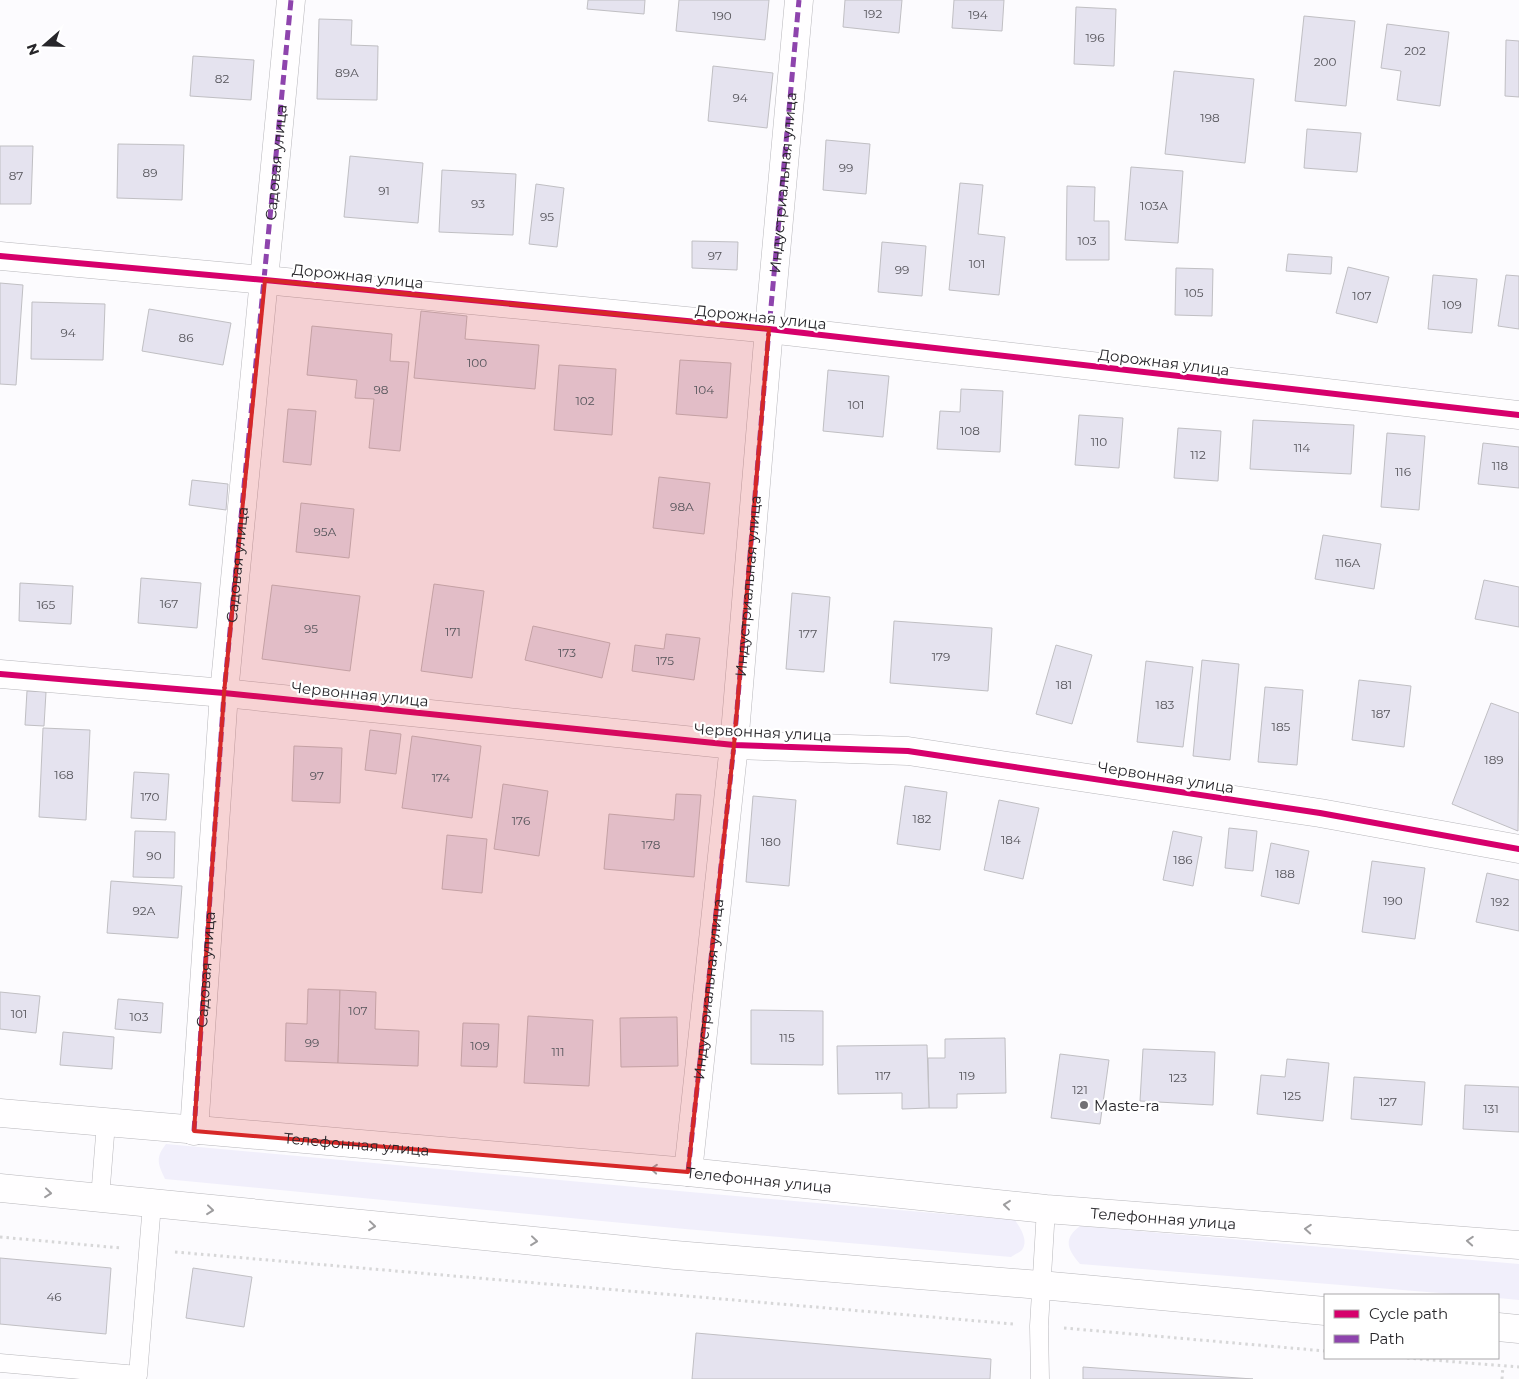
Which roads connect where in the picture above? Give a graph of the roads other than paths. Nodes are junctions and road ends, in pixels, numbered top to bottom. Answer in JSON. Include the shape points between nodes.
{"nodes":[{"id":1,"x":292,"y":0,"type":"edge"},
{"id":2,"x":799,"y":0,"type":"edge"},
{"id":3,"x":0,"y":256,"type":"edge"},
{"id":4,"x":265,"y":280,"type":"junction"},
{"id":5,"x":769,"y":330,"type":"junction"},
{"id":6,"x":1519,"y":415,"type":"edge"},
{"id":7,"x":0,"y":674,"type":"edge"},
{"id":8,"x":224,"y":692,"type":"junction"},
{"id":9,"x":734,"y":745,"type":"junction"},
{"id":10,"x":1519,"y":849,"type":"edge"},
{"id":11,"x":0,"y":1113,"type":"edge"},
{"id":12,"x":106,"y":1123,"type":"junction"},
{"id":13,"x":194,"y":1131,"type":"junction"},
{"id":14,"x":688,"y":1172,"type":"junction"},
{"id":15,"x":0,"y":1188,"type":"edge"},
{"id":16,"x":100,"y":1198,"type":"junction"},
{"id":17,"x":152,"y":1204,"type":"junction"},
{"id":18,"x":1046,"y":1209,"type":"junction"},
{"id":19,"x":1519,"y":1245,"type":"edge"},
{"id":20,"x":1040,"y":1285,"type":"junction"},
{"id":21,"x":1324,"y":1311,"type":"edge"},
{"id":22,"x":1499,"y":1327,"type":"edge"},
{"id":23,"x":1519,"y":1329,"type":"edge"},
{"id":24,"x":1,"y":1369,"type":"edge"},
{"id":25,"x":1040,"y":1379,"type":"edge"}],
"edges":[{"from":1,"to":4,"type":"street","name":"Садовая улица"},
{"from":2,"to":5,"type":"street","name":"Индустриальная улица"},
{"from":3,"to":4,"type":"street","name":"Дорожная улица"},
{"from":4,"to":5,"type":"street","name":"Дорожная улица"},
{"from":4,"to":8,"type":"street","name":"Садовая улица"},
{"from":5,"to":6,"type":"street","name":"Дорожная улица"},
{"from":5,"to":9,"type":"street","name":"Индустриальная улица"},
{"from":7,"to":8,"type":"street","name":"Червонная улица"},
{"from":8,"to":9,"type":"street","name":"Червонная улица"},
{"from":8,"to":13,"type":"street","name":"Садовая улица"},
{"from":9,"to":10,"type":"street","name":"Червонная улица","via":[[908,751],[1320,813]]},
{"from":9,"to":14,"type":"street","name":"Индустриальная улица"},
{"from":11,"to":12,"type":"street","name":"Телефонная улица"},
{"from":12,"to":13,"type":"street","name":"Телефонная улица"},
{"from":12,"to":16,"type":"lane"},
{"from":14,"to":13,"type":"street","name":"Телефонная улица","one_way":true},
{"from":18,"to":14,"type":"street","name":"Телефонная улица","one_way":true},
{"from":15,"to":16,"type":"street","one_way":true},
{"from":16,"to":17,"type":"street"},
{"from":17,"to":20,"type":"street","one_way":true,"via":[[675,1255]]},
{"from":17,"to":24,"type":"lane","via":[[138,1375]]},
{"from":19,"to":18,"type":"street","name":"Телефонная улица","one_way":true},
{"from":18,"to":20,"type":"lane"},
{"from":20,"to":21,"type":"street"},
{"from":20,"to":25,"type":"lane"},
{"from":22,"to":23,"type":"street"}]}
